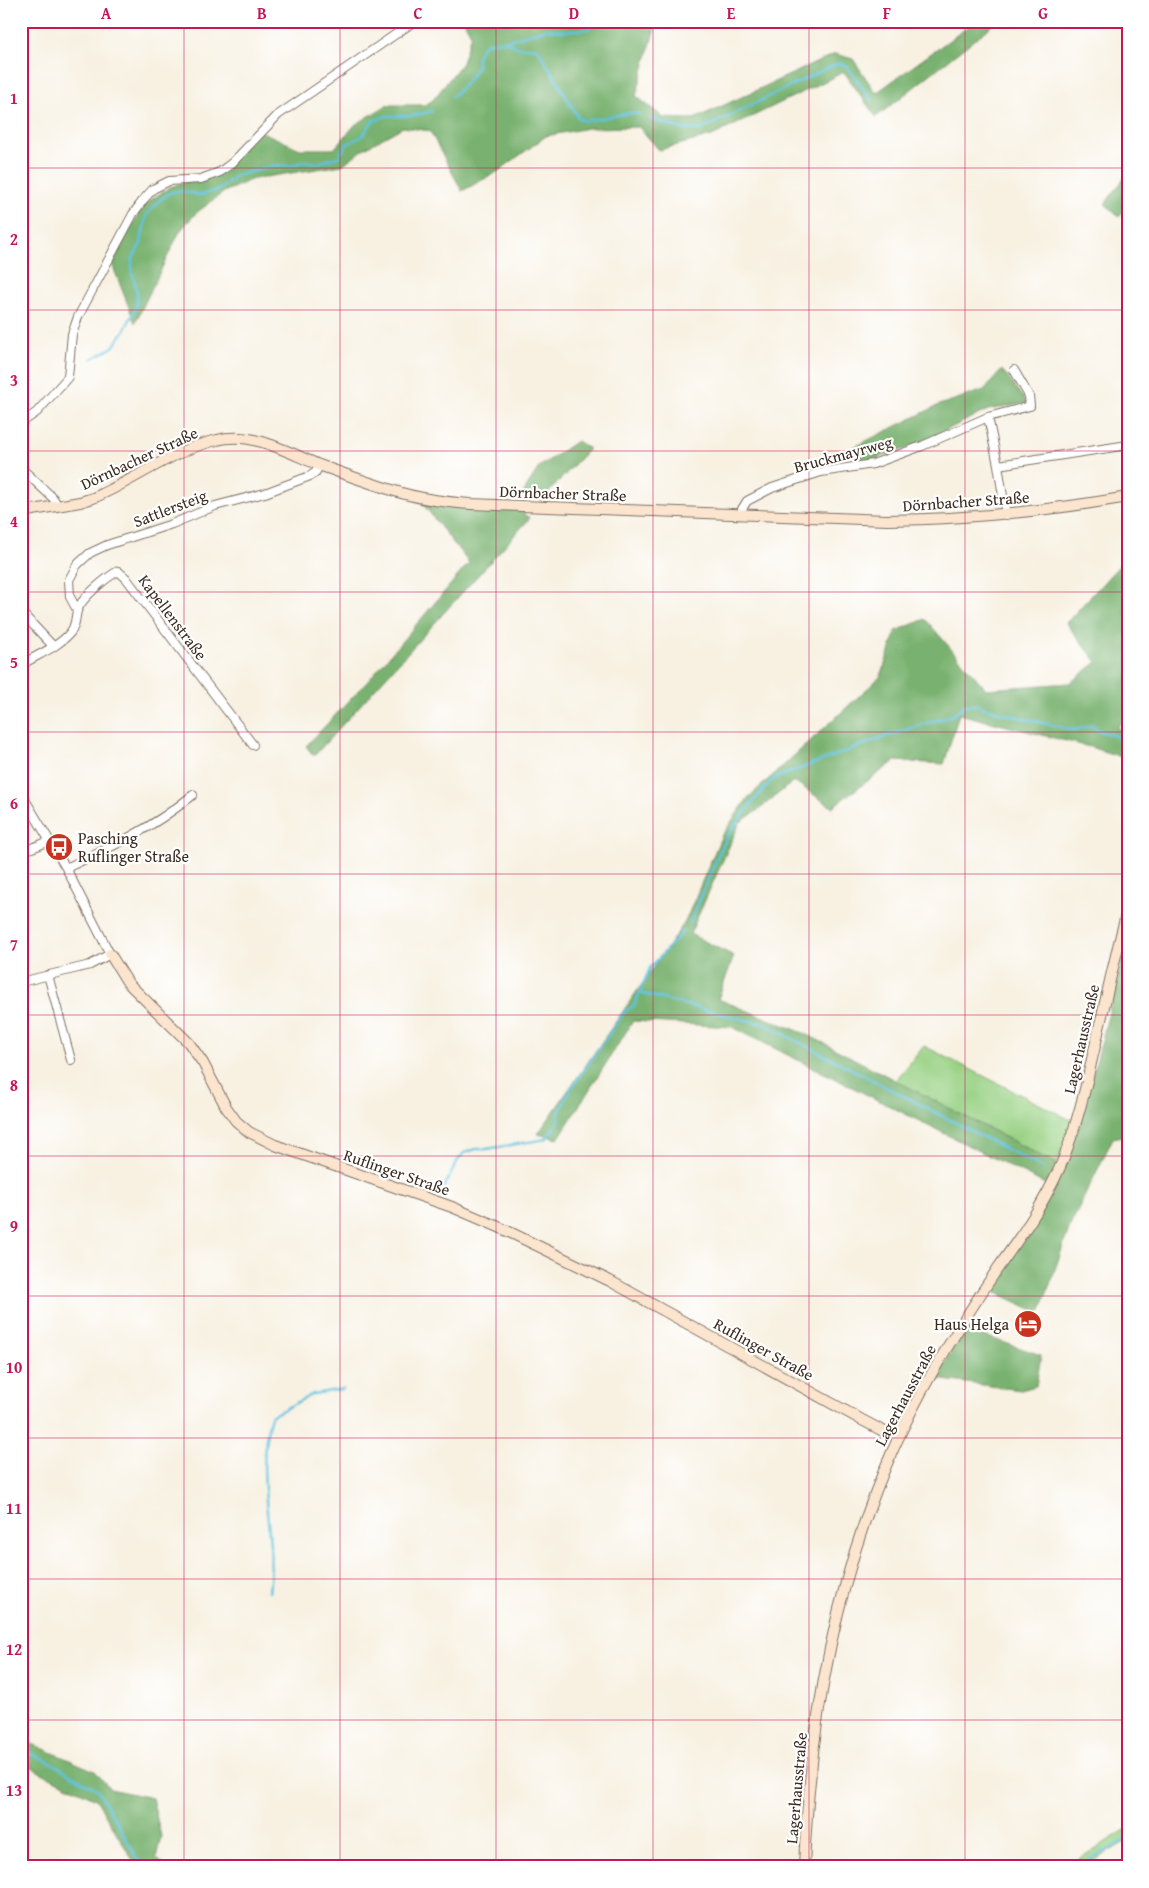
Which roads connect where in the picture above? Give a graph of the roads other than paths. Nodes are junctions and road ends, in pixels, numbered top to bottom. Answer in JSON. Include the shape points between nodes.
{"nodes":[{"id":1,"x":415,"y":21,"type":"edge"},
{"id":2,"x":1014,"y":370,"type":"dead end"},
{"id":3,"x":988,"y":416,"type":"junction"},
{"id":4,"x":21,"y":423,"type":"edge"},
{"id":5,"x":1128,"y":445,"type":"edge"},
{"id":6,"x":320,"y":465,"type":"junction"},
{"id":7,"x":998,"y":465,"type":"junction"},
{"id":8,"x":21,"y":468,"type":"edge"},
{"id":9,"x":1128,"y":496,"type":"edge"},
{"id":10,"x":58,"y":506,"type":"junction"},
{"id":11,"x":21,"y":512,"type":"edge"},
{"id":12,"x":742,"y":515,"type":"junction"},
{"id":13,"x":1006,"y":515,"type":"junction"},
{"id":14,"x":77,"y":610,"type":"junction"},
{"id":15,"x":21,"y":612,"type":"edge"},
{"id":16,"x":53,"y":646,"type":"junction"},
{"id":17,"x":21,"y":665,"type":"edge"},
{"id":18,"x":253,"y":745,"type":"dead end"},
{"id":19,"x":21,"y":793,"type":"edge"},
{"id":20,"x":193,"y":795,"type":"dead end"},
{"id":21,"x":50,"y":841,"type":"junction"},
{"id":22,"x":21,"y":852,"type":"edge"},
{"id":23,"x":66,"y":868,"type":"junction"},
{"id":24,"x":1128,"y":908,"type":"edge"},
{"id":25,"x":110,"y":954,"type":"junction"},
{"id":26,"x":48,"y":975,"type":"junction"},
{"id":27,"x":21,"y":982,"type":"edge"},
{"id":28,"x":71,"y":1060,"type":"dead end"},
{"id":29,"x":899,"y":1436,"type":"junction"},
{"id":30,"x":804,"y":1867,"type":"edge"}],
"edges":[{"from":1,"to":4,"type":"street","via":[[287,108],[220,172],[201,179],[168,181],[149,193],[133,214],[78,317],[72,334],[68,377],[34,416]]},
{"from":2,"to":3,"type":"street","name":"Bruckmayrweg","via":[[1029,396],[1030,406]]},
{"from":3,"to":7,"type":"street"},
{"from":3,"to":12,"type":"street","name":"Bruckmayrweg","via":[[873,464],[821,472],[772,488],[747,501]]},
{"from":5,"to":7,"type":"street"},
{"from":6,"to":10,"type":"street","name":"Dörnbacher Straße","via":[[261,442],[224,438],[183,453],[93,498]]},
{"from":6,"to":12,"type":"street","name":"Dörnbacher Straße","via":[[406,494],[450,502]]},
{"from":6,"to":14,"type":"street","name":"Sattlersteig","via":[[310,476],[265,493],[215,506],[90,553],[77,564],[69,580],[70,597]]},
{"from":7,"to":13,"type":"street"},
{"from":8,"to":10,"type":"street"},
{"from":9,"to":13,"type":"street","name":"Dörnbacher Straße"},
{"from":10,"to":11,"type":"street","name":"Dörnbacher Straße"},
{"from":12,"to":13,"type":"street","name":"Dörnbacher Straße","via":[[887,520]]},
{"from":14,"to":16,"type":"street","name":"Kapellenstraße","via":[[73,629]]},
{"from":14,"to":18,"type":"street","name":"Kapellenstraße","via":[[118,571]]},
{"from":15,"to":16,"type":"street"},
{"from":16,"to":17,"type":"street","name":"Kapellenstraße"},
{"from":19,"to":21,"type":"street","name":"Ruflinger Straße"},
{"from":20,"to":23,"type":"street","via":[[136,836]]},
{"from":21,"to":22,"type":"street"},
{"from":21,"to":23,"type":"street","name":"Ruflinger Straße"},
{"from":23,"to":25,"type":"street","name":"Ruflinger Straße"},
{"from":24,"to":29,"type":"street","name":"Lagerhausstraße","via":[[1080,1111],[1061,1164],[1042,1204],[941,1358]]},
{"from":25,"to":26,"type":"street","via":[[90,965]]},
{"from":25,"to":29,"type":"street","name":"Ruflinger Straße","via":[[128,983],[188,1043],[203,1063],[229,1113],[249,1132],[501,1228],[610,1281],[862,1420]]},
{"from":26,"to":27,"type":"street"},
{"from":26,"to":28,"type":"street"},
{"from":29,"to":30,"type":"street","name":"Lagerhausstraße","via":[[867,1516],[828,1653],[812,1764]]}]}
